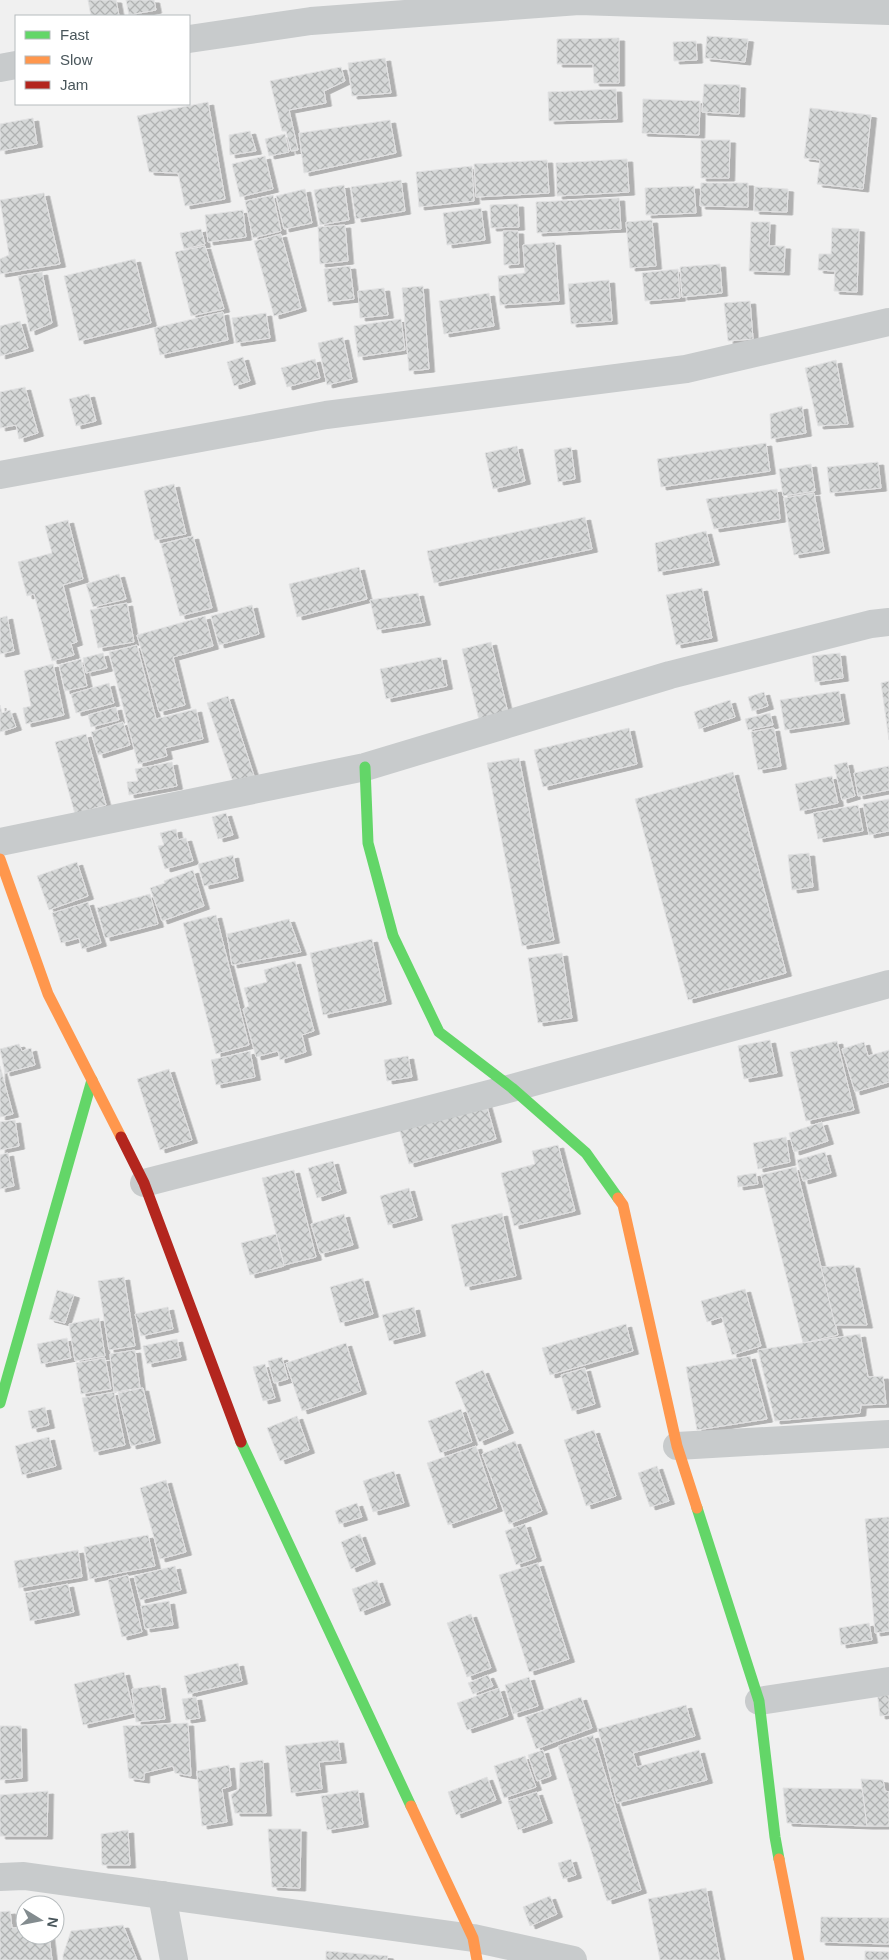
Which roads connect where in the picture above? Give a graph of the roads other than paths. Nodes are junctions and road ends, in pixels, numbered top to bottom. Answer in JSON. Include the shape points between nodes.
{"nodes":[{"id":1,"x":889,"y":11,"type":"edge"},
{"id":2,"x":190,"y":39,"type":"edge"},
{"id":3,"x":15,"y":65,"type":"edge"},
{"id":4,"x":0,"y":68,"type":"edge"},
{"id":5,"x":889,"y":322,"type":"edge"},
{"id":6,"x":0,"y":476,"type":"edge"},
{"id":7,"x":889,"y":622,"type":"edge"},
{"id":8,"x":365,"y":766,"type":"junction"},
{"id":9,"x":0,"y":842,"type":"edge"},
{"id":10,"x":0,"y":859,"type":"edge"},
{"id":11,"x":889,"y":984,"type":"edge"},
{"id":12,"x":92,"y":1080,"type":"junction"},
{"id":13,"x":512,"y":1088,"type":"junction"},
{"id":14,"x":144,"y":1183,"type":"junction"},
{"id":15,"x":0,"y":1403,"type":"edge"},
{"id":16,"x":889,"y":1434,"type":"edge"},
{"id":17,"x":677,"y":1446,"type":"junction"},
{"id":18,"x":889,"y":1681,"type":"edge"},
{"id":19,"x":759,"y":1701,"type":"junction"},
{"id":20,"x":0,"y":1877,"type":"edge"},
{"id":21,"x":162,"y":1895,"type":"junction"},
{"id":22,"x":475,"y":1949,"type":"edge"},
{"id":23,"x":174,"y":1960,"type":"edge"},
{"id":24,"x":573,"y":1960,"type":"edge"},
{"id":25,"x":799,"y":1960,"type":"edge"}],
"edges":[{"from":1,"to":2,"type":"street","via":[[579,0],[311,21]]},
{"from":3,"to":4,"type":"street"},
{"from":5,"to":6,"type":"street","via":[[686,369],[326,415]]},
{"from":7,"to":8,"type":"street","via":[[670,675]]},
{"from":8,"to":9,"type":"street"},
{"from":8,"to":13,"type":"street","via":[[368,843],[393,936],[439,1032]]},
{"from":10,"to":12,"type":"street","via":[[48,994]]},
{"from":11,"to":13,"type":"street"},
{"from":12,"to":14,"type":"street"},
{"from":12,"to":15,"type":"street"},
{"from":13,"to":14,"type":"street"},
{"from":13,"to":17,"type":"street","via":[[586,1153],[623,1205]]},
{"from":14,"to":22,"type":"street","via":[[239,1438]]},
{"from":16,"to":17,"type":"street"},
{"from":17,"to":19,"type":"street"},
{"from":18,"to":19,"type":"street"},
{"from":19,"to":25,"type":"street","via":[[776,1837]]},
{"from":20,"to":21,"type":"street","via":[[24,1876]]},
{"from":21,"to":22,"type":"street"},
{"from":21,"to":23,"type":"street"},
{"from":22,"to":24,"type":"street"}]}
